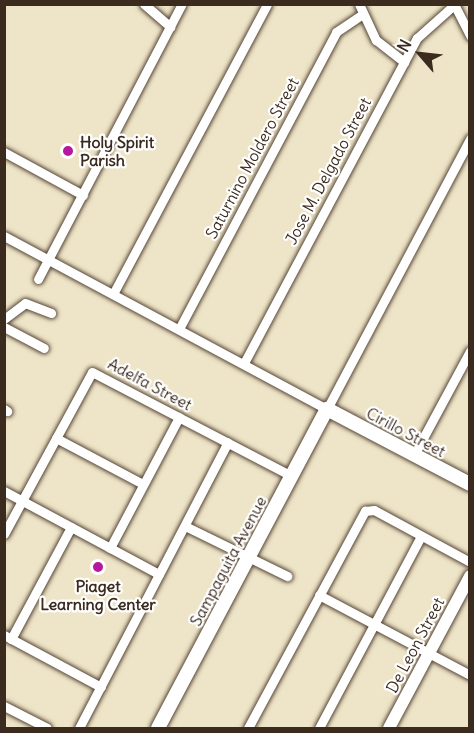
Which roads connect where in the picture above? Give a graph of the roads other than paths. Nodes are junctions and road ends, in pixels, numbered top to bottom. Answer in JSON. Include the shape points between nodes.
{"nodes":[{"id":1,"x":144,"y":4,"type":"edge"},
{"id":2,"x":182,"y":4,"type":"edge"},
{"id":3,"x":267,"y":4,"type":"edge"},
{"id":4,"x":454,"y":5,"type":"edge"},
{"id":5,"x":361,"y":9,"type":"edge"},
{"id":6,"x":170,"y":27,"type":"junction"},
{"id":7,"x":470,"y":36,"type":"edge"},
{"id":8,"x":404,"y":62,"type":"junction"},
{"id":9,"x":470,"y":139,"type":"edge"},
{"id":10,"x":4,"y":152,"type":"edge"},
{"id":11,"x":83,"y":195,"type":"junction"},
{"id":12,"x":4,"y":236,"type":"edge"},
{"id":13,"x":48,"y":260,"type":"junction"},
{"id":14,"x":38,"y":279,"type":"dead end"},
{"id":15,"x":113,"y":294,"type":"junction"},
{"id":16,"x":51,"y":313,"type":"dead end"},
{"id":17,"x":4,"y":319,"type":"edge"},
{"id":18,"x":4,"y":327,"type":"edge"},
{"id":19,"x":179,"y":329,"type":"junction"},
{"id":20,"x":44,"y":348,"type":"dead end"},
{"id":21,"x":470,"y":351,"type":"edge"},
{"id":22,"x":244,"y":363,"type":"junction"},
{"id":23,"x":327,"y":409,"type":"junction"},
{"id":24,"x":179,"y":417,"type":"junction"},
{"id":25,"x":56,"y":438,"type":"junction"},
{"id":26,"x":228,"y":442,"type":"junction"},
{"id":27,"x":414,"y":454,"type":"junction"},
{"id":28,"x":292,"y":476,"type":"junction"},
{"id":29,"x":143,"y":484,"type":"junction"},
{"id":30,"x":470,"y":484,"type":"edge"},
{"id":31,"x":4,"y":491,"type":"edge"},
{"id":32,"x":22,"y":501,"type":"junction"},
{"id":33,"x":185,"y":526,"type":"junction"},
{"id":34,"x":71,"y":527,"type":"junction"},
{"id":35,"x":4,"y":534,"type":"edge"},
{"id":36,"x":422,"y":536,"type":"junction"},
{"id":37,"x":110,"y":548,"type":"junction"},
{"id":38,"x":246,"y":556,"type":"junction"},
{"id":39,"x":470,"y":562,"type":"edge"},
{"id":40,"x":159,"y":574,"type":"junction"},
{"id":41,"x":287,"y":576,"type":"dead end"},
{"id":42,"x":470,"y":576,"type":"edge"},
{"id":43,"x":319,"y":595,"type":"junction"},
{"id":44,"x":374,"y":624,"type":"junction"},
{"id":45,"x":8,"y":637,"type":"edge"},
{"id":46,"x":429,"y":654,"type":"junction"},
{"id":47,"x":470,"y":675,"type":"edge"},
{"id":48,"x":101,"y":687,"type":"junction"},
{"id":49,"x":4,"y":706,"type":"edge"},
{"id":50,"x":46,"y":729,"type":"edge"},
{"id":51,"x":79,"y":729,"type":"edge"},
{"id":52,"x":158,"y":729,"type":"edge"},
{"id":53,"x":248,"y":729,"type":"edge"},
{"id":54,"x":319,"y":729,"type":"edge"},
{"id":55,"x":389,"y":729,"type":"edge"}],
"edges":[{"from":1,"to":6,"type":"street"},
{"from":2,"to":6,"type":"street"},
{"from":3,"to":15,"type":"street"},
{"from":4,"to":7,"type":"street"},
{"from":4,"to":8,"type":"street","name":"Jose M. Delgado Street","via":[[428,24]]},
{"from":5,"to":8,"type":"street","via":[[376,40]]},
{"from":5,"to":19,"type":"street","name":"Saturnino Moldero Street","via":[[336,32]]},
{"from":6,"to":11,"type":"street"},
{"from":8,"to":22,"type":"street","name":"Jose M. Delgado Street"},
{"from":9,"to":23,"type":"street"},
{"from":10,"to":11,"type":"street"},
{"from":11,"to":13,"type":"street"},
{"from":12,"to":13,"type":"street"},
{"from":13,"to":14,"type":"street"},
{"from":13,"to":15,"type":"street"},
{"from":15,"to":19,"type":"street"},
{"from":16,"to":17,"type":"street","via":[[25,303]]},
{"from":18,"to":20,"type":"street"},
{"from":19,"to":22,"type":"street"},
{"from":21,"to":27,"type":"street"},
{"from":22,"to":23,"type":"street"},
{"from":23,"to":27,"type":"main road","name":"Cirillo Street"},
{"from":23,"to":28,"type":"main road","name":"Sampaguita Avenue"},
{"from":24,"to":25,"type":"street","name":"Adelfa Street","via":[[92,372]]},
{"from":24,"to":26,"type":"street","name":"Adelfa Street"},
{"from":24,"to":29,"type":"street"},
{"from":25,"to":29,"type":"street"},
{"from":25,"to":32,"type":"street","name":"Adelfa Street"},
{"from":26,"to":28,"type":"street","name":"Adelfa Street"},
{"from":26,"to":33,"type":"street"},
{"from":27,"to":30,"type":"main road","name":"Cirillo Street"},
{"from":28,"to":38,"type":"main road","name":"Sampaguita Avenue"},
{"from":29,"to":37,"type":"street"},
{"from":31,"to":32,"type":"street"},
{"from":32,"to":34,"type":"street"},
{"from":32,"to":35,"type":"street","name":"Adelfa Street"},
{"from":33,"to":38,"type":"street"},
{"from":33,"to":40,"type":"street"},
{"from":34,"to":37,"type":"street"},
{"from":34,"to":45,"type":"street"},
{"from":36,"to":39,"type":"street"},
{"from":36,"to":43,"type":"street","via":[[369,509]]},
{"from":36,"to":44,"type":"street"},
{"from":37,"to":40,"type":"street"},
{"from":38,"to":41,"type":"street"},
{"from":38,"to":52,"type":"main road","name":"Sampaguita Avenue"},
{"from":40,"to":48,"type":"street"},
{"from":42,"to":46,"type":"street","name":"De Leon Street"},
{"from":43,"to":44,"type":"street"},
{"from":43,"to":53,"type":"street"},
{"from":44,"to":46,"type":"street"},
{"from":44,"to":54,"type":"street"},
{"from":45,"to":48,"type":"street"},
{"from":46,"to":47,"type":"street"},
{"from":46,"to":55,"type":"street","name":"De Leon Street"},
{"from":48,"to":51,"type":"street"},
{"from":49,"to":50,"type":"street"}]}
